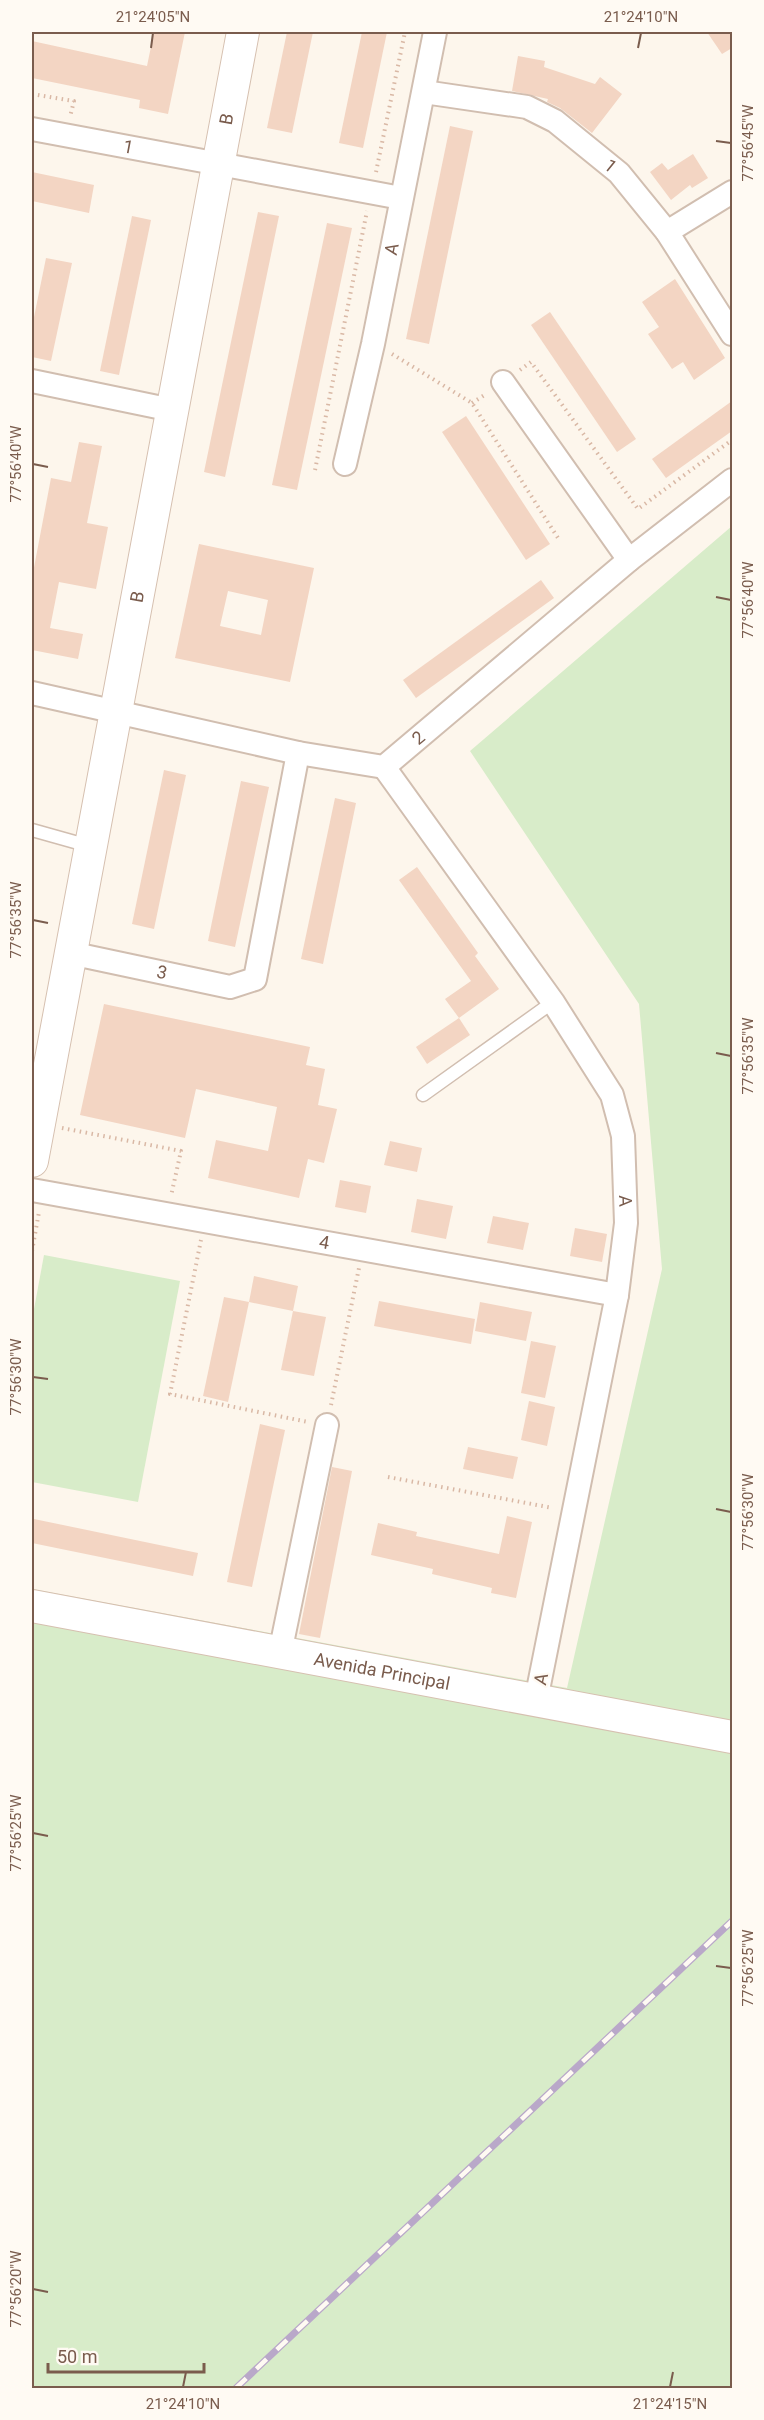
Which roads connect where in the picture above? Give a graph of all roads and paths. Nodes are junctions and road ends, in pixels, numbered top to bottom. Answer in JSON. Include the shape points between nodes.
{"nodes":[{"id":1,"x":243,"y":32,"type":"edge"},
{"id":2,"x":405,"y":32,"type":"edge"},
{"id":3,"x":435,"y":32,"type":"edge"},
{"id":4,"x":424,"y":92,"type":"junction"},
{"id":5,"x":32,"y":129,"type":"edge"},
{"id":6,"x":219,"y":162,"type":"junction"},
{"id":7,"x":372,"y":192,"type":"junction"},
{"id":8,"x":732,"y":192,"type":"edge"},
{"id":9,"x":401,"y":198,"type":"junction"},
{"id":10,"x":667,"y":232,"type":"junction"},
{"id":11,"x":732,"y":334,"type":"edge"},
{"id":12,"x":373,"y":344,"type":"junction"},
{"id":13,"x":32,"y":381,"type":"edge"},
{"id":14,"x":503,"y":382,"type":"junction"},
{"id":15,"x":472,"y":403,"type":"junction"},
{"id":16,"x":172,"y":410,"type":"junction"},
{"id":17,"x":732,"y":440,"type":"edge"},
{"id":18,"x":345,"y":464,"type":"dead end"},
{"id":19,"x":315,"y":470,"type":"dead end"},
{"id":20,"x":732,"y":480,"type":"edge"},
{"id":21,"x":558,"y":538,"type":"dead end"},
{"id":22,"x":629,"y":560,"type":"junction"},
{"id":23,"x":32,"y":693,"type":"edge"},
{"id":24,"x":116,"y":713,"type":"junction"},
{"id":25,"x":298,"y":753,"type":"junction"},
{"id":26,"x":384,"y":767,"type":"junction"},
{"id":27,"x":32,"y":830,"type":"edge"},
{"id":28,"x":90,"y":846,"type":"junction"},
{"id":29,"x":70,"y":953,"type":"junction"},
{"id":30,"x":553,"y":1002,"type":"junction"},
{"id":31,"x":423,"y":1095,"type":"dead end"},
{"id":32,"x":54,"y":1127,"type":"dead end"},
{"id":33,"x":32,"y":1161,"type":"edge"},
{"id":34,"x":32,"y":1190,"type":"edge"},
{"id":35,"x":180,"y":1198,"type":"dead end"},
{"id":36,"x":205,"y":1221,"type":"junction"},
{"id":37,"x":363,"y":1249,"type":"junction"},
{"id":38,"x":617,"y":1294,"type":"junction"},
{"id":39,"x":327,"y":1425,"type":"junction"},
{"id":40,"x":388,"y":1477,"type":"dead end"},
{"id":41,"x":575,"y":1512,"type":"junction"},
{"id":42,"x":32,"y":1606,"type":"edge"},
{"id":43,"x":280,"y":1653,"type":"junction"},
{"id":44,"x":536,"y":1700,"type":"junction"},
{"id":45,"x":732,"y":1737,"type":"edge"}],
"edges":[{"from":1,"to":6,"type":"street","name":"B"},
{"from":2,"to":7,"type":"path"},
{"from":3,"to":4,"type":"street","name":"A"},
{"from":4,"to":9,"type":"street","name":"A"},
{"from":4,"to":10,"type":"street","name":"1","via":[[527,107],[555,120],[619,173]]},
{"from":5,"to":6,"type":"street","name":"1"},
{"from":6,"to":7,"type":"street","name":"1"},
{"from":6,"to":16,"type":"street","name":"B"},
{"from":7,"to":9,"type":"street","name":"1"},
{"from":7,"to":19,"type":"path"},
{"from":8,"to":10,"type":"street"},
{"from":9,"to":12,"type":"street","name":"A"},
{"from":10,"to":11,"type":"street","name":"1"},
{"from":12,"to":15,"type":"path"},
{"from":12,"to":18,"type":"street","name":"A"},
{"from":13,"to":16,"type":"street"},
{"from":14,"to":15,"type":"path"},
{"from":14,"to":17,"type":"path","via":[[531,362],[638,510]]},
{"from":14,"to":22,"type":"street"},
{"from":15,"to":21,"type":"path"},
{"from":16,"to":24,"type":"street","name":"B"},
{"from":20,"to":22,"type":"street","name":"2"},
{"from":22,"to":26,"type":"street","name":"2"},
{"from":23,"to":24,"type":"street"},
{"from":24,"to":25,"type":"street"},
{"from":24,"to":28,"type":"street","name":"B"},
{"from":25,"to":26,"type":"street"},
{"from":25,"to":29,"type":"street","name":"3","via":[[255,979],[230,987]]},
{"from":26,"to":30,"type":"street","name":"A"},
{"from":27,"to":28,"type":"lane"},
{"from":28,"to":29,"type":"street","name":"B"},
{"from":29,"to":33,"type":"street","name":"B"},
{"from":30,"to":31,"type":"lane"},
{"from":30,"to":38,"type":"street","name":"A","via":[[612,1095],[623,1136],[626,1223]]},
{"from":32,"to":35,"type":"path","via":[[181,1151],[171,1197]]},
{"from":34,"to":36,"type":"street","name":"4"},
{"from":36,"to":37,"type":"street","name":"4"},
{"from":36,"to":39,"type":"path","via":[[170,1394]]},
{"from":37,"to":38,"type":"street","name":"4"},
{"from":37,"to":39,"type":"path"},
{"from":38,"to":41,"type":"street","name":"A"},
{"from":39,"to":43,"type":"street"},
{"from":40,"to":41,"type":"path"},
{"from":41,"to":44,"type":"street","name":"A"},
{"from":42,"to":43,"type":"street","name":"Avenida Principal"},
{"from":43,"to":44,"type":"street","name":"Avenida Principal"},
{"from":44,"to":45,"type":"street","name":"Avenida Principal"}]}
